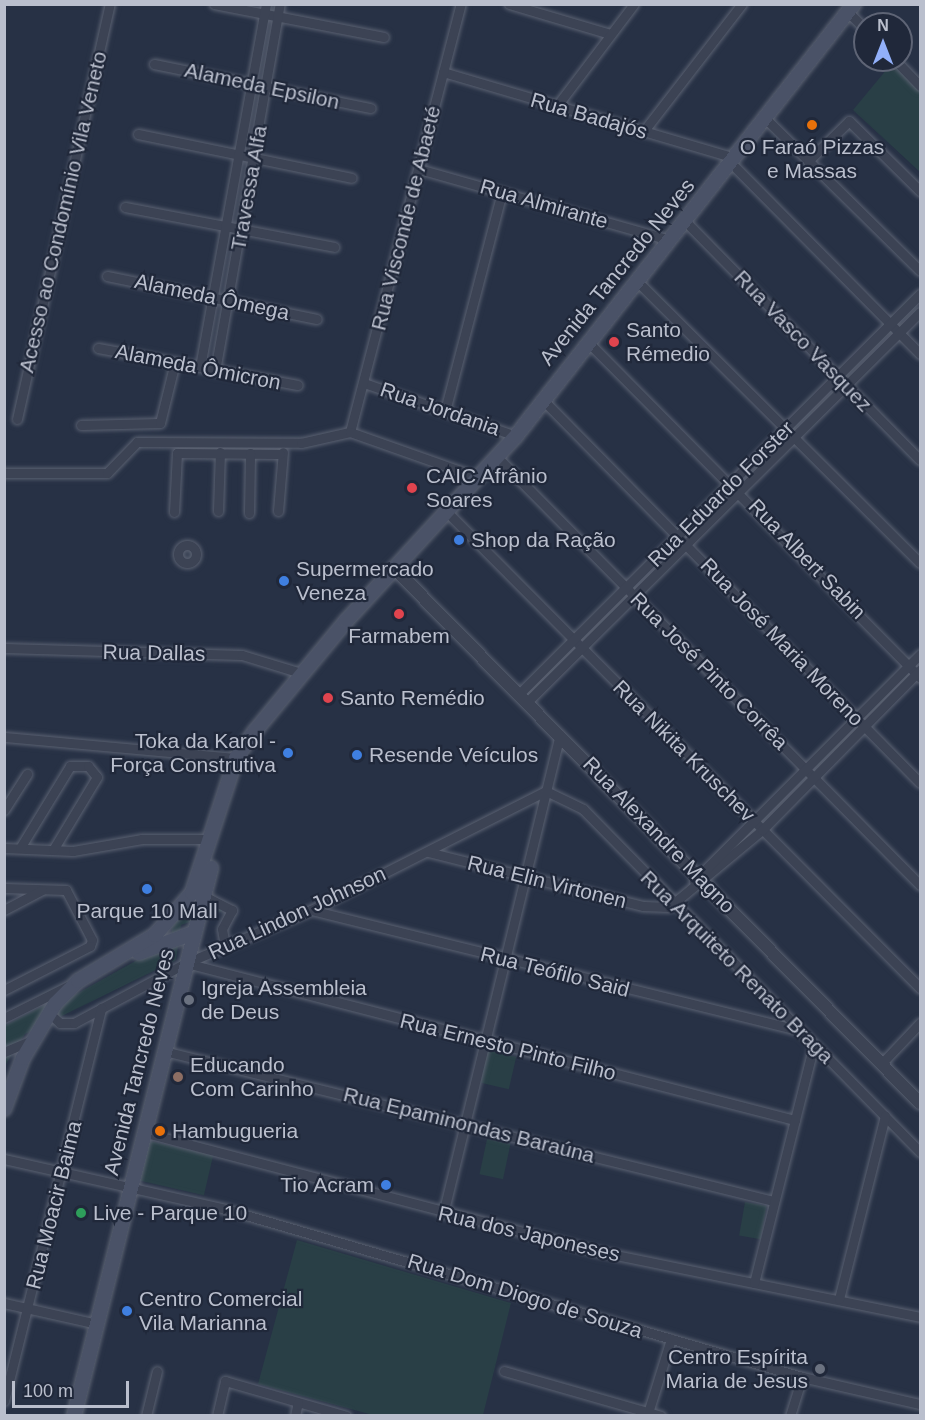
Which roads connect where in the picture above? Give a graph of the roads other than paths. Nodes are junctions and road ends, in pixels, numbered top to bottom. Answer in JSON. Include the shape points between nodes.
{"nodes":[{"id":1,"x":110,"y":4,"type":"edge"},
{"id":2,"x":214,"y":4,"type":"edge"},
{"id":3,"x":266,"y":4,"type":"edge"},
{"id":4,"x":280,"y":4,"type":"edge"},
{"id":5,"x":461,"y":4,"type":"edge"},
{"id":6,"x":508,"y":4,"type":"edge"},
{"id":7,"x":634,"y":4,"type":"edge"},
{"id":8,"x":742,"y":4,"type":"edge"},
{"id":9,"x":851,"y":8,"type":"edge"},
{"id":10,"x":267,"y":16,"type":"junction"},
{"id":11,"x":279,"y":18,"type":"junction"},
{"id":12,"x":610,"y":34,"type":"junction"},
{"id":13,"x":384,"y":37,"type":"dead end"},
{"id":14,"x":154,"y":64,"type":"dead end"},
{"id":15,"x":443,"y":72,"type":"junction"},
{"id":16,"x":907,"y":72,"type":"edge"},
{"id":17,"x":255,"y":86,"type":"junction"},
{"id":18,"x":921,"y":86,"type":"edge"},
{"id":19,"x":267,"y":88,"type":"junction"},
{"id":20,"x":556,"y":107,"type":"junction"},
{"id":21,"x":371,"y":108,"type":"dead end"},
{"id":22,"x":766,"y":119,"type":"junction"},
{"id":23,"x":643,"y":132,"type":"junction"},
{"id":24,"x":138,"y":134,"type":"dead end"},
{"id":25,"x":241,"y":156,"type":"junction"},
{"id":26,"x":254,"y":158,"type":"junction"},
{"id":27,"x":733,"y":160,"type":"junction"},
{"id":28,"x":808,"y":161,"type":"junction"},
{"id":29,"x":419,"y":169,"type":"junction"},
{"id":30,"x":352,"y":177,"type":"dead end"},
{"id":31,"x":921,"y":190,"type":"edge"},
{"id":32,"x":502,"y":192,"type":"junction"},
{"id":33,"x":125,"y":207,"type":"dead end"},
{"id":34,"x":685,"y":221,"type":"junction"},
{"id":35,"x":228,"y":228,"type":"junction"},
{"id":36,"x":241,"y":231,"type":"junction"},
{"id":37,"x":670,"y":240,"type":"junction"},
{"id":38,"x":334,"y":247,"type":"dead end"},
{"id":39,"x":921,"y":272,"type":"edge"},
{"id":40,"x":107,"y":276,"type":"dead end"},
{"id":41,"x":638,"y":282,"type":"junction"},
{"id":42,"x":921,"y":294,"type":"edge"},
{"id":43,"x":215,"y":298,"type":"junction"},
{"id":44,"x":228,"y":301,"type":"junction"},
{"id":45,"x":921,"y":312,"type":"edge"},
{"id":46,"x":317,"y":319,"type":"dead end"},
{"id":47,"x":891,"y":324,"type":"junction"},
{"id":48,"x":900,"y":334,"type":"junction"},
{"id":49,"x":588,"y":342,"type":"junction"},
{"id":50,"x":98,"y":348,"type":"dead end"},
{"id":51,"x":921,"y":354,"type":"edge"},
{"id":52,"x":176,"y":362,"type":"junction"},
{"id":53,"x":200,"y":367,"type":"junction"},
{"id":54,"x":215,"y":370,"type":"junction"},
{"id":55,"x":838,"y":376,"type":"junction"},
{"id":56,"x":364,"y":383,"type":"junction"},
{"id":57,"x":298,"y":385,"type":"dead end"},
{"id":58,"x":846,"y":385,"type":"junction"},
{"id":59,"x":543,"y":400,"type":"junction"},
{"id":60,"x":446,"y":407,"type":"junction"},
{"id":61,"x":17,"y":419,"type":"dead end"},
{"id":62,"x":81,"y":425,"type":"dead end"},
{"id":63,"x":787,"y":429,"type":"junction"},
{"id":64,"x":350,"y":432,"type":"junction"},
{"id":65,"x":516,"y":436,"type":"junction"},
{"id":66,"x":794,"y":436,"type":"junction"},
{"id":67,"x":286,"y":442,"type":"junction"},
{"id":68,"x":220,"y":452,"type":"junction"},
{"id":69,"x":250,"y":453,"type":"junction"},
{"id":70,"x":280,"y":454,"type":"junction"},
{"id":71,"x":497,"y":457,"type":"junction"},
{"id":72,"x":921,"y":460,"type":"edge"},
{"id":73,"x":4,"y":473,"type":"edge"},
{"id":74,"x":480,"y":478,"type":"junction"},
{"id":75,"x":731,"y":480,"type":"junction"},
{"id":76,"x":740,"y":490,"type":"junction"},
{"id":77,"x":218,"y":511,"type":"dead end"},
{"id":78,"x":278,"y":511,"type":"dead end"},
{"id":79,"x":174,"y":512,"type":"dead end"},
{"id":80,"x":249,"y":513,"type":"dead end"},
{"id":81,"x":448,"y":513,"type":"junction"},
{"id":82,"x":679,"y":536,"type":"junction"},
{"id":83,"x":687,"y":545,"type":"junction"},
{"id":84,"x":921,"y":563,"type":"edge"},
{"id":85,"x":401,"y":568,"type":"junction"},
{"id":86,"x":626,"y":587,"type":"junction"},
{"id":87,"x":635,"y":596,"type":"junction"},
{"id":88,"x":575,"y":640,"type":"junction"},
{"id":89,"x":4,"y":648,"type":"edge"},
{"id":90,"x":582,"y":648,"type":"junction"},
{"id":91,"x":921,"y":654,"type":"edge"},
{"id":92,"x":908,"y":666,"type":"junction"},
{"id":93,"x":301,"y":673,"type":"junction"},
{"id":94,"x":919,"y":674,"type":"edge"},
{"id":95,"x":524,"y":697,"type":"junction"},
{"id":96,"x":855,"y":718,"type":"junction"},
{"id":97,"x":864,"y":726,"type":"junction"},
{"id":98,"x":560,"y":735,"type":"junction"},
{"id":99,"x":4,"y":737,"type":"edge"},
{"id":100,"x":236,"y":758,"type":"junction"},
{"id":101,"x":805,"y":768,"type":"junction"},
{"id":102,"x":27,"y":774,"type":"dead end"},
{"id":103,"x":814,"y":777,"type":"junction"},
{"id":104,"x":921,"y":783,"type":"edge"},
{"id":105,"x":546,"y":791,"type":"junction"},
{"id":106,"x":4,"y":810,"type":"edge"},
{"id":107,"x":754,"y":822,"type":"junction"},
{"id":108,"x":762,"y":830,"type":"junction"},
{"id":109,"x":211,"y":839,"type":"junction"},
{"id":110,"x":4,"y":848,"type":"edge"},
{"id":111,"x":20,"y":848,"type":"junction"},
{"id":112,"x":54,"y":850,"type":"junction"},
{"id":113,"x":428,"y":852,"type":"junction"},
{"id":114,"x":525,"y":876,"type":"junction"},
{"id":115,"x":697,"y":879,"type":"junction"},
{"id":116,"x":921,"y":885,"type":"edge"},
{"id":117,"x":4,"y":888,"type":"edge"},
{"id":118,"x":44,"y":889,"type":"junction"},
{"id":119,"x":198,"y":893,"type":"junction"},
{"id":120,"x":674,"y":904,"type":"junction"},
{"id":121,"x":4,"y":910,"type":"edge"},
{"id":122,"x":311,"y":910,"type":"junction"},
{"id":123,"x":193,"y":933,"type":"junction"},
{"id":124,"x":225,"y":946,"type":"junction"},
{"id":125,"x":502,"y":960,"type":"junction"},
{"id":126,"x":186,"y":963,"type":"junction"},
{"id":127,"x":112,"y":964,"type":"junction"},
{"id":128,"x":78,"y":981,"type":"junction"},
{"id":129,"x":921,"y":988,"type":"edge"},
{"id":130,"x":4,"y":990,"type":"edge"},
{"id":131,"x":101,"y":1008,"type":"junction"},
{"id":132,"x":49,"y":1013,"type":"junction"},
{"id":133,"x":4,"y":1018,"type":"edge"},
{"id":134,"x":921,"y":1023,"type":"edge"},
{"id":135,"x":800,"y":1031,"type":"junction"},
{"id":136,"x":34,"y":1039,"type":"junction"},
{"id":137,"x":483,"y":1041,"type":"junction"},
{"id":138,"x":814,"y":1046,"type":"junction"},
{"id":139,"x":164,"y":1051,"type":"junction"},
{"id":140,"x":4,"y":1052,"type":"edge"},
{"id":141,"x":882,"y":1063,"type":"junction"},
{"id":142,"x":8,"y":1078,"type":"edge"},
{"id":143,"x":921,"y":1103,"type":"edge"},
{"id":144,"x":4,"y":1109,"type":"edge"},
{"id":145,"x":885,"y":1116,"type":"junction"},
{"id":146,"x":795,"y":1120,"type":"junction"},
{"id":147,"x":463,"y":1122,"type":"junction"},
{"id":148,"x":142,"y":1132,"type":"junction"},
{"id":149,"x":921,"y":1152,"type":"edge"},
{"id":150,"x":4,"y":1159,"type":"edge"},
{"id":151,"x":62,"y":1174,"type":"junction"},
{"id":152,"x":129,"y":1188,"type":"junction"},
{"id":153,"x":774,"y":1201,"type":"junction"},
{"id":154,"x":443,"y":1214,"type":"junction"},
{"id":155,"x":754,"y":1282,"type":"junction"},
{"id":156,"x":839,"y":1299,"type":"junction"},
{"id":157,"x":4,"y":1303,"type":"edge"},
{"id":158,"x":28,"y":1309,"type":"junction"},
{"id":159,"x":921,"y":1317,"type":"edge"},
{"id":160,"x":97,"y":1324,"type":"junction"},
{"id":161,"x":671,"y":1339,"type":"junction"},
{"id":162,"x":157,"y":1371,"type":"dead end"},
{"id":163,"x":504,"y":1371,"type":"dead end"},
{"id":164,"x":802,"y":1377,"type":"junction"},
{"id":165,"x":4,"y":1401,"type":"edge"},
{"id":166,"x":298,"y":1402,"type":"junction"},
{"id":167,"x":921,"y":1404,"type":"edge"},
{"id":168,"x":647,"y":1414,"type":"edge"},
{"id":169,"x":74,"y":1416,"type":"edge"},
{"id":170,"x":146,"y":1416,"type":"edge"},
{"id":171,"x":217,"y":1416,"type":"edge"},
{"id":172,"x":295,"y":1416,"type":"edge"},
{"id":173,"x":346,"y":1416,"type":"edge"},
{"id":174,"x":661,"y":1416,"type":"edge"},
{"id":175,"x":790,"y":1416,"type":"edge"}],
"edges":[{"from":1,"to":61,"type":"street","name":"Acesso ao Condomínio Vila Veneto"},
{"from":2,"to":10,"type":"street"},
{"from":3,"to":10,"type":"street"},
{"from":4,"to":11,"type":"street","name":"Travessa Alfa"},
{"from":5,"to":15,"type":"street","name":"Rua Visconde de Abaeté"},
{"from":6,"to":12,"type":"street"},
{"from":7,"to":12,"type":"street"},
{"from":8,"to":23,"type":"street"},
{"from":9,"to":22,"type":"main road","name":"Avenida Tancredo Neves"},
{"from":10,"to":11,"type":"street"},
{"from":10,"to":17,"type":"street"},
{"from":11,"to":13,"type":"street"},
{"from":11,"to":19,"type":"street","name":"Travessa Alfa"},
{"from":12,"to":20,"type":"street"},
{"from":14,"to":17,"type":"street","name":"Alameda Epsilon"},
{"from":15,"to":20,"type":"street","name":"Rua Badajós"},
{"from":15,"to":29,"type":"street","name":"Rua Visconde de Abaeté"},
{"from":16,"to":18,"type":"street"},
{"from":17,"to":19,"type":"street","name":"Alameda Epsilon"},
{"from":17,"to":25,"type":"street"},
{"from":19,"to":21,"type":"street","name":"Alameda Epsilon"},
{"from":19,"to":26,"type":"street","name":"Travessa Alfa"},
{"from":20,"to":23,"type":"street","name":"Rua Badajós"},
{"from":22,"to":27,"type":"main road","name":"Avenida Tancredo Neves"},
{"from":22,"to":28,"type":"street"},
{"from":23,"to":27,"type":"street","name":"Rua Badajós"},
{"from":24,"to":25,"type":"street"},
{"from":25,"to":26,"type":"street"},
{"from":25,"to":35,"type":"street"},
{"from":26,"to":30,"type":"street"},
{"from":26,"to":36,"type":"street","name":"Travessa Alfa"},
{"from":27,"to":34,"type":"main road","name":"Avenida Tancredo Neves"},
{"from":27,"to":47,"type":"street"},
{"from":28,"to":31,"type":"street","via":[[846,120]]},
{"from":28,"to":39,"type":"street"},
{"from":29,"to":32,"type":"street","name":"Rua Almirante"},
{"from":29,"to":56,"type":"street","name":"Rua Visconde de Abaeté"},
{"from":32,"to":37,"type":"street","name":"Rua Almirante"},
{"from":32,"to":60,"type":"street"},
{"from":33,"to":35,"type":"street"},
{"from":34,"to":37,"type":"main road","name":"Avenida Tancredo Neves"},
{"from":34,"to":55,"type":"street","name":"Rua Vasco Vasquez"},
{"from":35,"to":36,"type":"street"},
{"from":35,"to":43,"type":"street"},
{"from":36,"to":38,"type":"street"},
{"from":36,"to":44,"type":"street","name":"Travessa Alfa"},
{"from":37,"to":41,"type":"main road","name":"Avenida Tancredo Neves"},
{"from":40,"to":43,"type":"street","name":"Alameda Ômega"},
{"from":41,"to":49,"type":"main road","name":"Avenida Tancredo Neves"},
{"from":41,"to":63,"type":"street"},
{"from":42,"to":47,"type":"street","name":"Rua Eduardo Forster"},
{"from":43,"to":44,"type":"street","name":"Alameda Ômega"},
{"from":43,"to":53,"type":"street"},
{"from":44,"to":46,"type":"street","name":"Alameda Ômega"},
{"from":44,"to":54,"type":"street","name":"Travessa Alfa"},
{"from":45,"to":48,"type":"street","name":"Rua Eduardo Forster"},
{"from":47,"to":48,"type":"street"},
{"from":47,"to":55,"type":"street","name":"Rua Eduardo Forster"},
{"from":48,"to":51,"type":"street"},
{"from":48,"to":58,"type":"street","name":"Rua Eduardo Forster"},
{"from":49,"to":59,"type":"main road","name":"Avenida Tancredo Neves"},
{"from":49,"to":75,"type":"street","name":"Rua Albert Sabin"},
{"from":50,"to":52,"type":"street","name":"Alameda Ômicron"},
{"from":52,"to":53,"type":"street","name":"Alameda Ômicron"},
{"from":52,"to":62,"type":"street","via":[[166,412],[158,425]]},
{"from":53,"to":54,"type":"street","name":"Alameda Ômicron"},
{"from":54,"to":57,"type":"street","name":"Alameda Ômicron"},
{"from":55,"to":58,"type":"street","name":"Rua Vasco Vasquez"},
{"from":55,"to":63,"type":"street","name":"Rua Eduardo Forster"},
{"from":56,"to":60,"type":"street","name":"Rua Jordania"},
{"from":56,"to":64,"type":"street","name":"Rua Visconde de Abaeté"},
{"from":58,"to":66,"type":"street","name":"Rua Eduardo Forster"},
{"from":58,"to":72,"type":"street","name":"Rua Vasco Vasquez"},
{"from":59,"to":65,"type":"main road","name":"Avenida Tancredo Neves"},
{"from":59,"to":82,"type":"street","name":"Rua José Maria Moreno"},
{"from":60,"to":65,"type":"street","name":"Rua Jordania"},
{"from":63,"to":66,"type":"street"},
{"from":63,"to":75,"type":"street","name":"Rua Eduardo Forster"},
{"from":64,"to":67,"type":"street"},
{"from":64,"to":74,"type":"street"},
{"from":65,"to":71,"type":"main road","name":"Avenida Tancredo Neves"},
{"from":66,"to":76,"type":"street","name":"Rua Eduardo Forster"},
{"from":66,"to":84,"type":"street"},
{"from":67,"to":70,"type":"street"},
{"from":67,"to":73,"type":"street","via":[[163,441],[132,445],[107,473]]},
{"from":68,"to":69,"type":"street"},
{"from":68,"to":77,"type":"street"},
{"from":68,"to":79,"type":"street","via":[[177,453]]},
{"from":69,"to":70,"type":"street"},
{"from":69,"to":80,"type":"street"},
{"from":70,"to":78,"type":"street"},
{"from":71,"to":74,"type":"main road","name":"Avenida Tancredo Neves"},
{"from":71,"to":86,"type":"street","name":"Rua José Pinto Corrêa"},
{"from":74,"to":81,"type":"main road","name":"Avenida Tancredo Neves"},
{"from":75,"to":76,"type":"street","name":"Rua Albert Sabin"},
{"from":75,"to":82,"type":"street","name":"Rua Eduardo Forster"},
{"from":76,"to":83,"type":"street","name":"Rua Eduardo Forster"},
{"from":76,"to":92,"type":"street","name":"Rua Albert Sabin"},
{"from":81,"to":85,"type":"main road","name":"Avenida Tancredo Neves"},
{"from":81,"to":88,"type":"street","name":"Rua Nikita Kruschev"},
{"from":82,"to":83,"type":"street","name":"Rua José Maria Moreno"},
{"from":82,"to":86,"type":"street","name":"Rua Eduardo Forster"},
{"from":83,"to":87,"type":"street","name":"Rua Eduardo Forster"},
{"from":83,"to":96,"type":"street","name":"Rua José Maria Moreno"},
{"from":85,"to":93,"type":"main road","name":"Avenida Tancredo Neves"},
{"from":85,"to":95,"type":"street","name":"Rua Alexandre Magno"},
{"from":85,"to":119,"type":"main road","name":"Avenida Tancredo Neves","via":[[243,762]]},
{"from":86,"to":87,"type":"street","name":"Rua José Pinto Corrêa"},
{"from":86,"to":88,"type":"street","name":"Rua Eduardo Forster"},
{"from":87,"to":90,"type":"street","name":"Rua Eduardo Forster"},
{"from":87,"to":101,"type":"street","name":"Rua José Pinto Corrêa"},
{"from":88,"to":90,"type":"street","name":"Rua Nikita Kruschev"},
{"from":88,"to":95,"type":"street","name":"Rua Eduardo Forster"},
{"from":89,"to":93,"type":"street","name":"Rua Dallas","via":[[235,655]]},
{"from":90,"to":95,"type":"street","name":"Rua Eduardo Forster"},
{"from":90,"to":107,"type":"street","name":"Rua Nikita Kruschev"},
{"from":91,"to":92,"type":"street"},
{"from":92,"to":94,"type":"street","name":"Rua Albert Sabin"},
{"from":92,"to":96,"type":"street"},
{"from":93,"to":100,"type":"main road","name":"Avenida Tancredo Neves"},
{"from":94,"to":97,"type":"street"},
{"from":95,"to":98,"type":"street","name":"Rua Alexandre Magno"},
{"from":96,"to":97,"type":"street","name":"Rua José Maria Moreno"},
{"from":96,"to":101,"type":"street"},
{"from":97,"to":103,"type":"street"},
{"from":97,"to":104,"type":"street","name":"Rua José Maria Moreno"},
{"from":98,"to":105,"type":"street"},
{"from":98,"to":115,"type":"street","name":"Rua Alexandre Magno"},
{"from":99,"to":100,"type":"street"},
{"from":100,"to":109,"type":"main road","name":"Avenida Tancredo Neves"},
{"from":101,"to":103,"type":"street","name":"Rua José Pinto Corrêa"},
{"from":101,"to":107,"type":"street"},
{"from":102,"to":106,"type":"street"},
{"from":103,"to":108,"type":"street"},
{"from":103,"to":116,"type":"street","name":"Rua José Pinto Corrêa"},
{"from":105,"to":113,"type":"street","name":"Rua Lindon Johnson"},
{"from":105,"to":114,"type":"street"},
{"from":105,"to":120,"type":"street","name":"Rua Arquiteto Renato Braga","via":[[583,809]]},
{"from":107,"to":108,"type":"street","name":"Rua Nikita Kruschev"},
{"from":107,"to":115,"type":"street"},
{"from":108,"to":115,"type":"street"},
{"from":108,"to":129,"type":"street","name":"Rua Nikita Kruschev"},
{"from":109,"to":112,"type":"street","via":[[140,839],[88,850]]},
{"from":109,"to":119,"type":"main road","name":"Avenida Tancredo Neves"},
{"from":110,"to":111,"type":"street"},
{"from":111,"to":112,"type":"street"},
{"from":111,"to":112,"type":"street","via":[[70,766],[88,766],[98,777]]},
{"from":113,"to":114,"type":"street","name":"Rua Elin Virtonen"},
{"from":113,"to":122,"type":"street","name":"Rua Lindon Johnson"},
{"from":114,"to":120,"type":"street","name":"Rua Elin Virtonen","via":[[643,906]]},
{"from":114,"to":125,"type":"street"},
{"from":115,"to":120,"type":"street"},
{"from":115,"to":141,"type":"street","name":"Rua Alexandre Magno"},
{"from":117,"to":118,"type":"street"},
{"from":118,"to":121,"type":"street"},
{"from":118,"to":130,"type":"street","via":[[71,895],[92,943]]},
{"from":119,"to":123,"type":"main road","name":"Avenida Tancredo Neves"},
{"from":119,"to":124,"type":"street","via":[[232,910],[222,930]]},
{"from":119,"to":127,"type":"main road","via":[[155,935]]},
{"from":120,"to":135,"type":"street","name":"Rua Arquiteto Renato Braga"},
{"from":122,"to":124,"type":"street","name":"Rua Lindon Johnson"},
{"from":122,"to":125,"type":"street","name":"Rua Teófilo Said"},
{"from":123,"to":126,"type":"main road","name":"Avenida Tancredo Neves"},
{"from":123,"to":127,"type":"main road"},
{"from":124,"to":126,"type":"street","name":"Rua Lindon Johnson"},
{"from":125,"to":135,"type":"street","name":"Rua Teófilo Said"},
{"from":125,"to":137,"type":"street"},
{"from":126,"to":131,"type":"street","name":"Rua Lindon Johnson"},
{"from":126,"to":137,"type":"street","name":"Rua Ernesto Pinto Filho"},
{"from":126,"to":139,"type":"main road","name":"Avenida Tancredo Neves"},
{"from":127,"to":128,"type":"main road"},
{"from":128,"to":132,"type":"main road"},
{"from":128,"to":133,"type":"street"},
{"from":131,"to":132,"type":"street","name":"Rua Lindon Johnson","via":[[67,1024]]},
{"from":131,"to":151,"type":"street","name":"Rua Moacir Baima"},
{"from":132,"to":136,"type":"main road"},
{"from":134,"to":141,"type":"street"},
{"from":135,"to":138,"type":"street","name":"Rua Arquiteto Renato Braga"},
{"from":136,"to":140,"type":"street"},
{"from":136,"to":142,"type":"main road"},
{"from":137,"to":146,"type":"street","name":"Rua Ernesto Pinto Filho"},
{"from":137,"to":147,"type":"street"},
{"from":138,"to":145,"type":"street","name":"Rua Arquiteto Renato Braga"},
{"from":138,"to":146,"type":"street"},
{"from":139,"to":147,"type":"street","name":"Rua Epaminondas Baraúna"},
{"from":139,"to":148,"type":"main road","name":"Avenida Tancredo Neves"},
{"from":141,"to":143,"type":"street","name":"Rua Alexandre Magno"},
{"from":142,"to":144,"type":"main road"},
{"from":145,"to":149,"type":"street","name":"Rua Arquiteto Renato Braga"},
{"from":145,"to":156,"type":"street"},
{"from":146,"to":153,"type":"street"},
{"from":147,"to":153,"type":"street","name":"Rua Epaminondas Baraúna"},
{"from":147,"to":154,"type":"street"},
{"from":148,"to":152,"type":"main road","name":"Avenida Tancredo Neves"},
{"from":148,"to":154,"type":"street","name":"Rua dos Japoneses"},
{"from":150,"to":151,"type":"street","name":"Rua Dom Diogo de Souza"},
{"from":151,"to":152,"type":"street","name":"Rua Dom Diogo de Souza"},
{"from":151,"to":158,"type":"street","name":"Rua Moacir Baima"},
{"from":152,"to":160,"type":"main road","name":"Avenida Tancredo Neves"},
{"from":152,"to":161,"type":"street","name":"Rua Dom Diogo de Souza","via":[[303,1230]]},
{"from":153,"to":155,"type":"street"},
{"from":154,"to":155,"type":"street","name":"Rua dos Japoneses"},
{"from":155,"to":156,"type":"street","name":"Rua dos Japoneses"},
{"from":156,"to":159,"type":"street","name":"Rua dos Japoneses"},
{"from":157,"to":158,"type":"street"},
{"from":158,"to":160,"type":"street"},
{"from":158,"to":165,"type":"street","name":"Rua Moacir Baima"},
{"from":160,"to":169,"type":"main road","name":"Avenida Tancredo Neves"},
{"from":161,"to":164,"type":"street","name":"Rua Dom Diogo de Souza"},
{"from":161,"to":168,"type":"street"},
{"from":162,"to":170,"type":"street"},
{"from":163,"to":168,"type":"street"},
{"from":164,"to":167,"type":"street","name":"Rua Dom Diogo de Souza"},
{"from":164,"to":175,"type":"street"},
{"from":166,"to":171,"type":"street","via":[[225,1381]]},
{"from":166,"to":172,"type":"street"},
{"from":166,"to":173,"type":"street"},
{"from":168,"to":174,"type":"street"}]}
